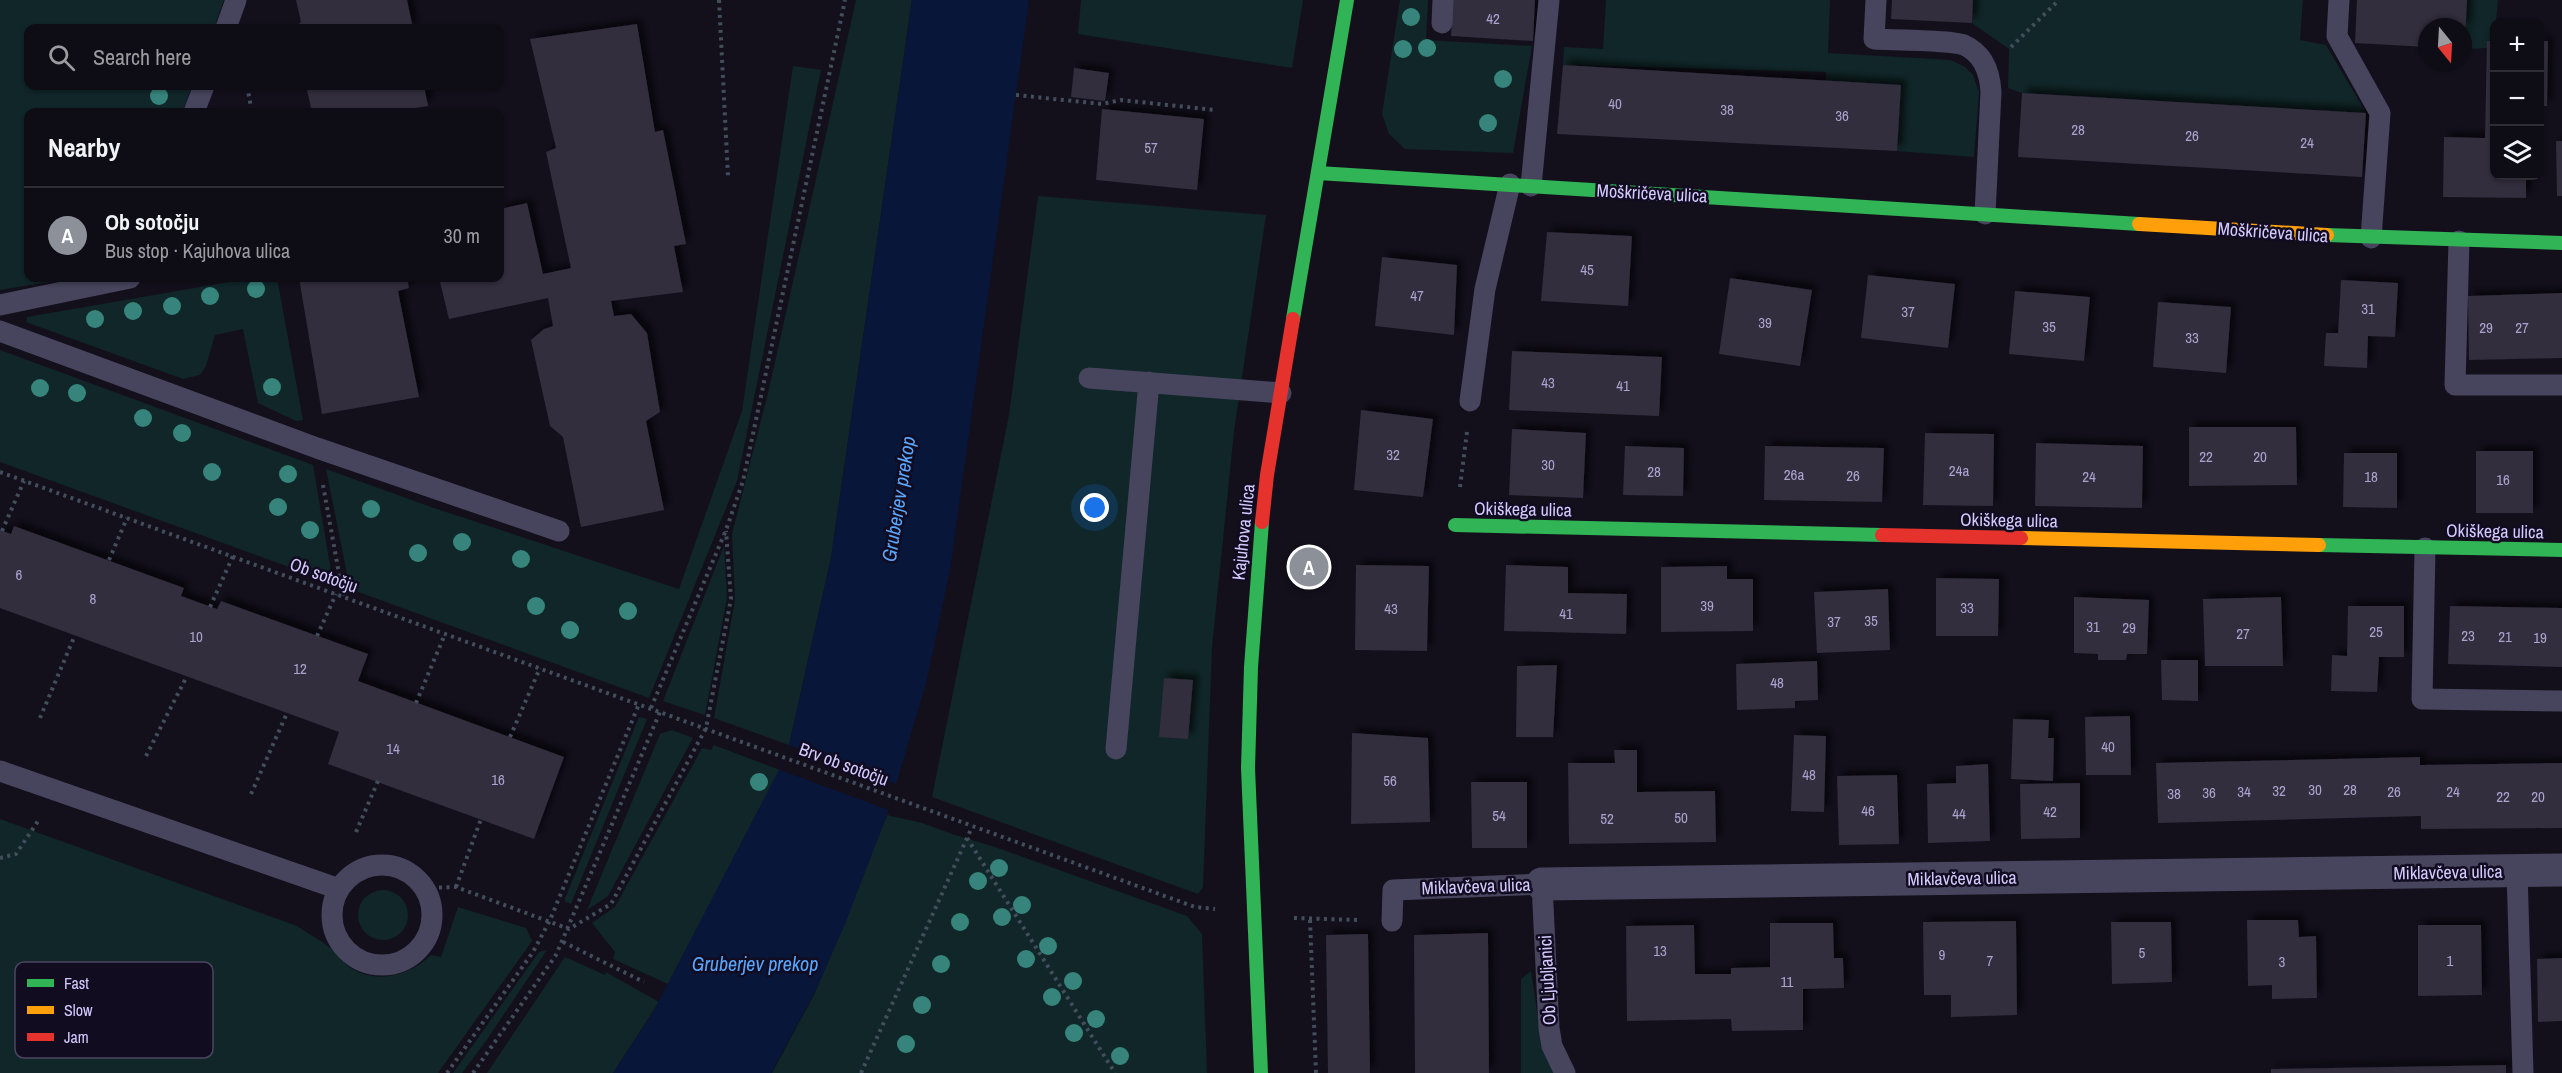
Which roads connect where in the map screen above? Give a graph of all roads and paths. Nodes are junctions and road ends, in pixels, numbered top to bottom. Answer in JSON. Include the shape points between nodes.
{"nodes":[{"id":1,"x":236,"y":0,"type":"edge"},
{"id":2,"x":719,"y":0,"type":"edge"},
{"id":3,"x":845,"y":0,"type":"edge"},
{"id":4,"x":1347,"y":0,"type":"edge"},
{"id":5,"x":1443,"y":0,"type":"edge"},
{"id":6,"x":1549,"y":0,"type":"edge"},
{"id":7,"x":1876,"y":0,"type":"edge"},
{"id":8,"x":2059,"y":0,"type":"edge"},
{"id":9,"x":2339,"y":0,"type":"edge"},
{"id":10,"x":1442,"y":23,"type":"dead end"},
{"id":11,"x":227,"y":24,"type":"edge"},
{"id":12,"x":1984,"y":62,"type":"junction"},
{"id":13,"x":202,"y":90,"type":"edge"},
{"id":14,"x":249,"y":90,"type":"edge"},
{"id":15,"x":1016,"y":95,"type":"dead end"},
{"id":16,"x":196,"y":108,"type":"edge"},
{"id":17,"x":251,"y":108,"type":"edge"},
{"id":18,"x":1215,"y":110,"type":"dead end"},
{"id":19,"x":1318,"y":173,"type":"junction"},
{"id":20,"x":728,"y":176,"type":"dead end"},
{"id":21,"x":1520,"y":185,"type":"junction"},
{"id":22,"x":1985,"y":214,"type":"junction"},
{"id":23,"x":2371,"y":238,"type":"junction"},
{"id":24,"x":2459,"y":241,"type":"junction"},
{"id":25,"x":2562,"y":243,"type":"edge"},
{"id":26,"x":111,"y":282,"type":"edge"},
{"id":27,"x":0,"y":305,"type":"edge"},
{"id":28,"x":0,"y":331,"type":"edge"},
{"id":29,"x":1089,"y":378,"type":"dead end"},
{"id":30,"x":1149,"y":382,"type":"junction"},
{"id":31,"x":2562,"y":384,"type":"edge"},
{"id":32,"x":1281,"y":393,"type":"junction"},
{"id":33,"x":1470,"y":401,"type":"joint"},
{"id":34,"x":317,"y":448,"type":"junction"},
{"id":35,"x":0,"y":472,"type":"edge"},
{"id":36,"x":24,"y":481,"type":"junction"},
{"id":37,"x":127,"y":518,"type":"junction"},
{"id":38,"x":1455,"y":525,"type":"joint"},
{"id":39,"x":726,"y":530,"type":"junction"},
{"id":40,"x":2,"y":531,"type":"dead end"},
{"id":41,"x":559,"y":531,"type":"dead end"},
{"id":42,"x":2425,"y":548,"type":"junction"},
{"id":43,"x":2562,"y":550,"type":"edge"},
{"id":44,"x":233,"y":556,"type":"junction"},
{"id":45,"x":109,"y":560,"type":"dead end"},
{"id":46,"x":1309,"y":567,"type":"dead end"},
{"id":47,"x":1318,"y":567,"type":"dead end"},
{"id":48,"x":336,"y":594,"type":"junction"},
{"id":49,"x":343,"y":597,"type":"junction"},
{"id":50,"x":210,"y":607,"type":"dead end"},
{"id":51,"x":444,"y":634,"type":"junction"},
{"id":52,"x":75,"y":636,"type":"dead end"},
{"id":53,"x":317,"y":636,"type":"dead end"},
{"id":54,"x":540,"y":668,"type":"junction"},
{"id":55,"x":187,"y":676,"type":"dead end"},
{"id":56,"x":2562,"y":701,"type":"edge"},
{"id":57,"x":416,"y":703,"type":"dead end"},
{"id":58,"x":639,"y":704,"type":"junction"},
{"id":59,"x":651,"y":708,"type":"junction"},
{"id":60,"x":660,"y":712,"type":"junction"},
{"id":61,"x":287,"y":713,"type":"dead end"},
{"id":62,"x":40,"y":718,"type":"dead end"},
{"id":63,"x":706,"y":728,"type":"junction"},
{"id":64,"x":510,"y":737,"type":"dead end"},
{"id":65,"x":1116,"y":749,"type":"dead end"},
{"id":66,"x":146,"y":756,"type":"dead end"},
{"id":67,"x":0,"y":771,"type":"edge"},
{"id":68,"x":378,"y":781,"type":"dead end"},
{"id":69,"x":52,"y":790,"type":"junction"},
{"id":70,"x":251,"y":794,"type":"dead end"},
{"id":71,"x":481,"y":819,"type":"dead end"},
{"id":72,"x":972,"y":827,"type":"junction"},
{"id":73,"x":357,"y":832,"type":"dead end"},
{"id":74,"x":967,"y":838,"type":"junction"},
{"id":75,"x":0,"y":858,"type":"edge"},
{"id":76,"x":2562,"y":870,"type":"edge"},
{"id":77,"x":2517,"y":871,"type":"junction"},
{"id":78,"x":1542,"y":884,"type":"junction"},
{"id":79,"x":456,"y":887,"type":"junction"},
{"id":80,"x":424,"y":888,"type":"junction"},
{"id":81,"x":339,"y":890,"type":"junction"},
{"id":82,"x":1209,"y":908,"type":"dead end"},
{"id":83,"x":550,"y":920,"type":"junction"},
{"id":84,"x":1392,"y":921,"type":"joint"},
{"id":85,"x":569,"y":929,"type":"junction"},
{"id":86,"x":563,"y":942,"type":"junction"},
{"id":87,"x":644,"y":982,"type":"dead end"},
{"id":88,"x":447,"y":1073,"type":"edge"},
{"id":89,"x":473,"y":1073,"type":"edge"},
{"id":90,"x":861,"y":1073,"type":"edge"},
{"id":91,"x":1115,"y":1073,"type":"edge"},
{"id":92,"x":1261,"y":1073,"type":"edge"},
{"id":93,"x":1316,"y":1073,"type":"edge"},
{"id":94,"x":1565,"y":1073,"type":"edge"},
{"id":95,"x":2523,"y":1073,"type":"edge"}],
"edges":[{"from":1,"to":11,"type":"lane"},
{"from":2,"to":20,"type":"path"},
{"from":3,"to":39,"type":"path","via":[[743,481]]},
{"from":4,"to":19,"type":"street","name":"Kajuhova ulica"},
{"from":5,"to":10,"type":"lane"},
{"from":6,"to":21,"type":"lane"},
{"from":7,"to":12,"type":"lane","via":[[1874,39],[1964,44]]},
{"from":8,"to":12,"type":"path","via":[[2009,49]]},
{"from":9,"to":23,"type":"lane","via":[[2337,36],[2380,113]]},
{"from":12,"to":22,"type":"lane","via":[[1991,92]]},
{"from":13,"to":16,"type":"lane"},
{"from":14,"to":17,"type":"path"},
{"from":15,"to":18,"type":"path"},
{"from":19,"to":21,"type":"street","name":"Moškričeva ulica"},
{"from":19,"to":32,"type":"street","name":"Kajuhova ulica"},
{"from":21,"to":22,"type":"street","name":"Moškričeva ulica"},
{"from":21,"to":33,"type":"lane","via":[[1485,289]]},
{"from":22,"to":23,"type":"street","name":"Moškričeva ulica"},
{"from":23,"to":24,"type":"street","name":"Moškričeva ulica"},
{"from":24,"to":25,"type":"street","name":"Moškričeva ulica"},
{"from":24,"to":31,"type":"lane","via":[[2455,385]]},
{"from":26,"to":27,"type":"lane"},
{"from":28,"to":34,"type":"lane"},
{"from":29,"to":30,"type":"lane"},
{"from":30,"to":32,"type":"lane"},
{"from":30,"to":65,"type":"lane"},
{"from":32,"to":92,"type":"street","name":"Kajuhova ulica","via":[[1257,569],[1248,768]]},
{"from":33,"to":38,"type":"path"},
{"from":34,"to":41,"type":"lane"},
{"from":34,"to":49,"type":"path"},
{"from":35,"to":36,"type":"path","name":"Ob sotočju"},
{"from":36,"to":37,"type":"path","name":"Ob sotočju"},
{"from":36,"to":40,"type":"path"},
{"from":37,"to":44,"type":"path","name":"Ob sotočju"},
{"from":37,"to":45,"type":"path"},
{"from":38,"to":42,"type":"street","name":"Okiškega ulica"},
{"from":39,"to":59,"type":"path"},
{"from":39,"to":63,"type":"path","via":[[731,598]]},
{"from":42,"to":43,"type":"street","name":"Okiškega ulica"},
{"from":42,"to":56,"type":"lane","via":[[2422,699]]},
{"from":44,"to":48,"type":"path","name":"Ob sotočju"},
{"from":44,"to":50,"type":"path"},
{"from":46,"to":47,"type":"path"},
{"from":48,"to":49,"type":"path","name":"Ob sotočju"},
{"from":48,"to":53,"type":"path"},
{"from":49,"to":51,"type":"path","name":"Ob sotočju"},
{"from":51,"to":54,"type":"path","name":"Ob sotočju"},
{"from":51,"to":57,"type":"path"},
{"from":52,"to":62,"type":"path"},
{"from":54,"to":58,"type":"path","name":"Ob sotočju"},
{"from":54,"to":64,"type":"path"},
{"from":55,"to":66,"type":"path"},
{"from":58,"to":59,"type":"path","name":"Ob sotočju"},
{"from":58,"to":83,"type":"path"},
{"from":59,"to":60,"type":"path","name":"Ob sotočju"},
{"from":60,"to":63,"type":"path","name":"Brv ob sotočju"},
{"from":60,"to":85,"type":"path"},
{"from":61,"to":70,"type":"path"},
{"from":63,"to":72,"type":"path","name":"Brv ob sotočju"},
{"from":63,"to":85,"type":"path","via":[[611,903]]},
{"from":67,"to":69,"type":"lane"},
{"from":68,"to":73,"type":"path"},
{"from":69,"to":75,"type":"path","via":[[37,826],[16,854]]},
{"from":69,"to":81,"type":"lane"},
{"from":71,"to":79,"type":"path"},
{"from":72,"to":74,"type":"path"},
{"from":72,"to":82,"type":"path","name":"Brv ob sotočju","via":[[1195,907]]},
{"from":74,"to":90,"type":"path"},
{"from":74,"to":91,"type":"path"},
{"from":76,"to":77,"type":"street","name":"Miklavčeva ulica"},
{"from":77,"to":78,"type":"street","name":"Miklavčeva ulica"},
{"from":77,"to":95,"type":"lane"},
{"from":78,"to":84,"type":"lane","name":"Miklavčeva ulica","via":[[1393,890]]},
{"from":78,"to":94,"type":"lane","name":"Ob Ljubljanici","via":[[1549,1028],[1552,1046]]},
{"from":79,"to":80,"type":"path"},
{"from":79,"to":83,"type":"path"},
{"from":80,"to":81,"type":"lane","via":[[396,867],[380,865],[363,869]]},
{"from":80,"to":81,"type":"lane","via":[[432,917],[429,933],[407,958],[375,965],[346,950],[337,937],[332,922]]},
{"from":83,"to":85,"type":"path"},
{"from":83,"to":88,"type":"path","via":[[533,952]]},
{"from":84,"to":93,"type":"path","via":[[1310,920]]},
{"from":85,"to":86,"type":"path"},
{"from":86,"to":87,"type":"path"},
{"from":86,"to":89,"type":"path"}]}
